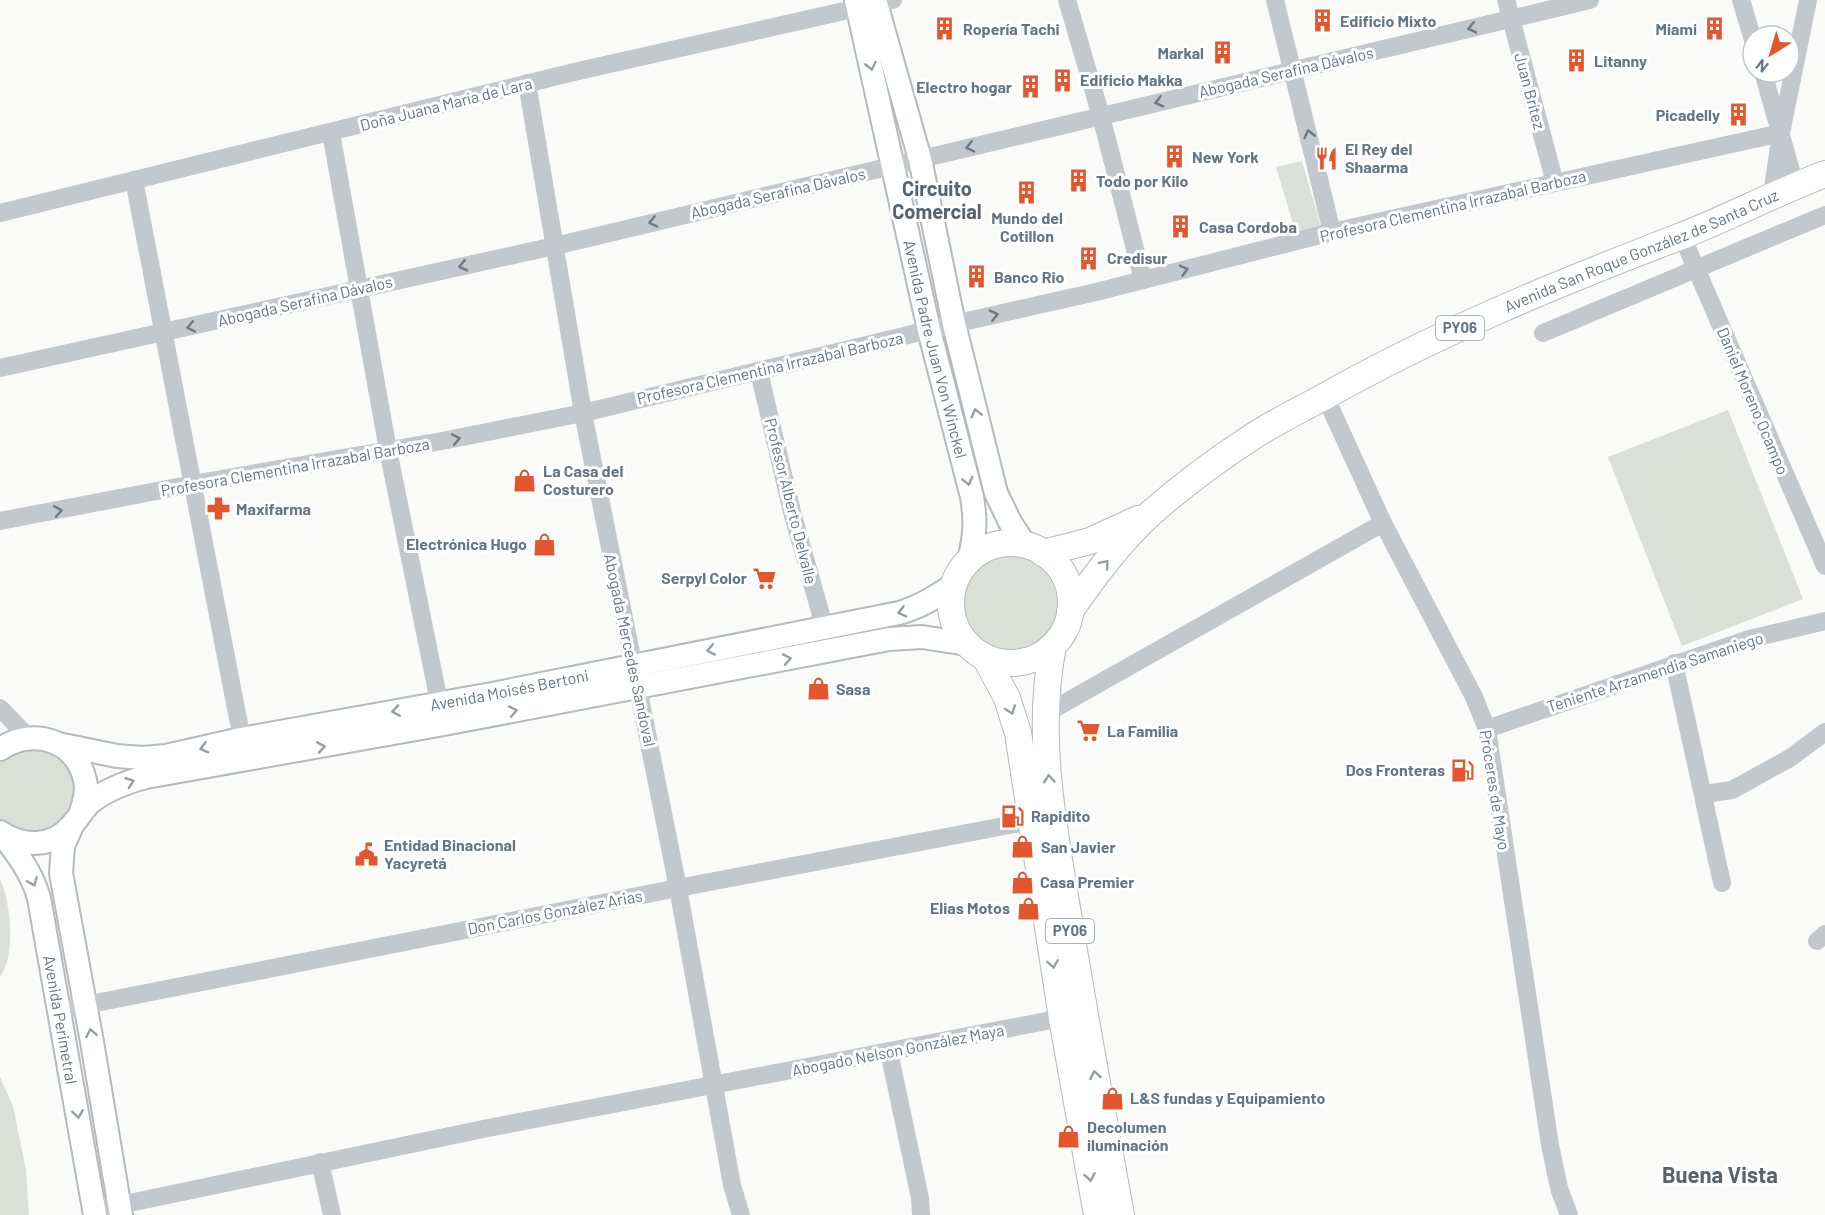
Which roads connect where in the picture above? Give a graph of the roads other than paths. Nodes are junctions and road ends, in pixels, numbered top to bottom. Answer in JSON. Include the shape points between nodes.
{"nodes":[{"id":1,"x":1067,"y":0,"type":"edge"},
{"id":2,"x":1275,"y":0,"type":"edge"},
{"id":3,"x":1506,"y":0,"type":"edge"},
{"id":4,"x":1590,"y":0,"type":"edge"},
{"id":5,"x":1741,"y":0,"type":"edge"},
{"id":6,"x":1808,"y":0,"type":"edge"},
{"id":7,"x":871,"y":3,"type":"edge"},
{"id":8,"x":1511,"y":19,"type":"junction"},
{"id":9,"x":1748,"y":24,"type":"edge"},
{"id":10,"x":1293,"y":69,"type":"junction"},
{"id":11,"x":528,"y":83,"type":"junction"},
{"id":12,"x":1767,"y":84,"type":"edge"},
{"id":13,"x":1101,"y":116,"type":"junction"},
{"id":14,"x":331,"y":133,"type":"junction"},
{"id":15,"x":1781,"y":133,"type":"junction"},
{"id":16,"x":920,"y":159,"type":"junction"},
{"id":17,"x":894,"y":165,"type":"junction"},
{"id":18,"x":1825,"y":174,"type":"edge"},
{"id":19,"x":134,"y":180,"type":"junction"},
{"id":20,"x":1555,"y":183,"type":"junction"},
{"id":21,"x":1784,"y":190,"type":"junction"},
{"id":22,"x":0,"y":213,"type":"edge"},
{"id":23,"x":1825,"y":215,"type":"edge"},
{"id":24,"x":1332,"y":232,"type":"junction"},
{"id":25,"x":1682,"y":236,"type":"junction"},
{"id":26,"x":555,"y":246,"type":"junction"},
{"id":27,"x":1696,"y":269,"type":"junction"},
{"id":28,"x":1143,"y":280,"type":"junction"},
{"id":29,"x":359,"y":290,"type":"junction"},
{"id":30,"x":954,"y":324,"type":"junction"},
{"id":31,"x":929,"y":330,"type":"junction"},
{"id":32,"x":163,"y":333,"type":"junction"},
{"id":33,"x":1543,"y":333,"type":"dead end"},
{"id":34,"x":0,"y":368,"type":"edge"},
{"id":35,"x":759,"y":372,"type":"junction"},
{"id":36,"x":1325,"y":396,"type":"junction"},
{"id":37,"x":583,"y":413,"type":"junction"},
{"id":38,"x":388,"y":450,"type":"junction"},
{"id":39,"x":193,"y":484,"type":"junction"},
{"id":40,"x":1150,"y":514,"type":"junction"},
{"id":41,"x":0,"y":521,"type":"edge"},
{"id":42,"x":1383,"y":523,"type":"junction"},
{"id":43,"x":1034,"y":549,"type":"junction"},
{"id":44,"x":969,"y":560,"type":"junction"},
{"id":45,"x":1825,"y":566,"type":"edge"},
{"id":46,"x":953,"y":585,"type":"junction"},
{"id":47,"x":1071,"y":611,"type":"junction"},
{"id":48,"x":1825,"y":621,"type":"edge"},
{"id":49,"x":825,"y":629,"type":"junction"},
{"id":50,"x":1053,"y":645,"type":"junction"},
{"id":51,"x":976,"y":650,"type":"junction"},
{"id":52,"x":1674,"y":663,"type":"junction"},
{"id":53,"x":635,"y":664,"type":"junction"},
{"id":54,"x":638,"y":687,"type":"junction"},
{"id":55,"x":0,"y":708,"type":"edge"},
{"id":56,"x":442,"y":714,"type":"junction"},
{"id":57,"x":1045,"y":714,"type":"junction"},
{"id":58,"x":1487,"y":729,"type":"junction"},
{"id":59,"x":1825,"y":732,"type":"edge"},
{"id":60,"x":28,"y":738,"type":"junction"},
{"id":61,"x":58,"y":744,"type":"junction"},
{"id":62,"x":0,"y":749,"type":"edge"},
{"id":63,"x":244,"y":750,"type":"junction"},
{"id":64,"x":1704,"y":794,"type":"junction"},
{"id":65,"x":1041,"y":819,"type":"junction"},
{"id":66,"x":76,"y":820,"type":"junction"},
{"id":67,"x":1,"y":832,"type":"edge"},
{"id":68,"x":1722,"y":884,"type":"dead end"},
{"id":69,"x":678,"y":888,"type":"junction"},
{"id":70,"x":85,"y":1006,"type":"junction"},
{"id":71,"x":60,"y":1010,"type":"junction"},
{"id":72,"x":1073,"y":1016,"type":"junction"},
{"id":73,"x":889,"y":1052,"type":"junction"},
{"id":74,"x":713,"y":1086,"type":"junction"},
{"id":75,"x":320,"y":1162,"type":"junction"},
{"id":76,"x":120,"y":1210,"type":"edge"},
{"id":77,"x":95,"y":1212,"type":"edge"},
{"id":78,"x":332,"y":1215,"type":"edge"},
{"id":79,"x":741,"y":1215,"type":"edge"},
{"id":80,"x":921,"y":1215,"type":"edge"},
{"id":81,"x":1097,"y":1215,"type":"edge"},
{"id":82,"x":1121,"y":1215,"type":"edge"},
{"id":83,"x":1569,"y":1215,"type":"edge"}],
"edges":[{"from":1,"to":13,"type":"street"},
{"from":2,"to":10,"type":"street"},
{"from":3,"to":8,"type":"street","name":"Juan Brítez"},
{"from":4,"to":8,"type":"street","name":"Abogada Serafina Dávalos"},
{"from":5,"to":9,"type":"street"},
{"from":6,"to":15,"type":"street"},
{"from":7,"to":11,"type":"street","name":"Doña Juana María de Lara"},
{"from":7,"to":16,"type":"main road","name":"Avenida Padre Juan Von Winckel"},
{"from":7,"to":17,"type":"main road","name":"Avenida Padre Juan Von Winckel","one_way":true},
{"from":8,"to":10,"type":"street","name":"Abogada Serafina Dávalos","one_way":true},
{"from":8,"to":20,"type":"street","name":"Juan Brítez"},
{"from":10,"to":13,"type":"street","name":"Abogada Serafina Dávalos","one_way":true},
{"from":24,"to":10,"type":"street","one_way":true},
{"from":11,"to":14,"type":"street","name":"Doña Juana María de Lara"},
{"from":11,"to":26,"type":"street","name":"Abogada Mercedes Sandoval"},
{"from":12,"to":15,"type":"street"},
{"from":13,"to":16,"type":"street","name":"Abogada Serafina Dávalos","one_way":true},
{"from":13,"to":28,"type":"street"},
{"from":14,"to":19,"type":"street","name":"Doña Juana María de Lara"},
{"from":14,"to":29,"type":"street"},
{"from":15,"to":20,"type":"street","name":"Profesora Clementina Irrazabal Barboza"},
{"from":15,"to":21,"type":"street"},
{"from":16,"to":17,"type":"street","name":"Abogada Serafina Dávalos"},
{"from":16,"to":30,"type":"main road","name":"Avenida Padre Juan Von Winckel"},
{"from":17,"to":26,"type":"street","name":"Abogada Serafina Dávalos","one_way":true},
{"from":17,"to":31,"type":"main road","name":"Avenida Padre Juan Von Winckel"},
{"from":18,"to":21,"type":"highway","name":"Avenida San Roque González de Santa Cruz","number":"PY06"},
{"from":19,"to":22,"type":"street","name":"Doña Juana María de Lara"},
{"from":19,"to":32,"type":"street"},
{"from":20,"to":24,"type":"street","name":"Profesora Clementina Irrazabal Barboza"},
{"from":21,"to":25,"type":"highway","name":"Avenida San Roque González de Santa Cruz","number":"PY06"},
{"from":23,"to":27,"type":"street"},
{"from":28,"to":24,"type":"street","name":"Profesora Clementina Irrazabal Barboza","one_way":true},
{"from":25,"to":27,"type":"street","name":"Daniel Moreno Ocampo"},
{"from":25,"to":36,"type":"highway","name":"Avenida San Roque González de Santa Cruz","number":"PY06","via":[[1594,268],[1423,343]]},
{"from":26,"to":29,"type":"street","name":"Abogada Serafina Dávalos","one_way":true},
{"from":26,"to":37,"type":"street","name":"Abogada Mercedes Sandoval"},
{"from":27,"to":33,"type":"street"},
{"from":27,"to":45,"type":"street","name":"Daniel Moreno Ocampo"},
{"from":30,"to":28,"type":"street","name":"Profesora Clementina Irrazabal Barboza","one_way":true},
{"from":29,"to":32,"type":"street","name":"Abogada Serafina Dávalos","one_way":true},
{"from":29,"to":38,"type":"street"},
{"from":30,"to":31,"type":"street","name":"Profesora Clementina Irrazabal Barboza"},
{"from":43,"to":30,"type":"main road","name":"Avenida Padre Juan Von Winckel","one_way":true,"via":[[1010,522],[996,493]]},
{"from":31,"to":35,"type":"street","name":"Profesora Clementina Irrazabal Barboza"},
{"from":31,"to":44,"type":"main road","name":"Avenida Padre Juan Von Winckel","one_way":true,"via":[[976,520]]},
{"from":32,"to":34,"type":"street","name":"Abogada Serafina Dávalos"},
{"from":32,"to":39,"type":"street"},
{"from":35,"to":37,"type":"street","name":"Profesora Clementina Irrazabal Barboza"},
{"from":35,"to":49,"type":"street","name":"Profesor Alberto Delvalle"},
{"from":36,"to":40,"type":"highway","name":"Avenida San Roque González de Santa Cruz","number":"PY06","via":[[1250,438]]},
{"from":36,"to":42,"type":"street","name":"Próceres de Mayo"},
{"from":38,"to":37,"type":"street","name":"Profesora Clementina Irrazabal Barboza","one_way":true},
{"from":37,"to":53,"type":"street","name":"Abogada Mercedes Sandoval"},
{"from":38,"to":39,"type":"street","name":"Profesora Clementina Irrazabal Barboza"},
{"from":38,"to":56,"type":"street"},
{"from":41,"to":39,"type":"street","name":"Profesora Clementina Irrazabal Barboza","one_way":true},
{"from":39,"to":63,"type":"street"},
{"from":40,"to":43,"type":"highway","name":"Avenida San Roque González de Santa Cruz","number":"PY06","via":[[1090,541]]},
{"from":47,"to":40,"type":"highway","name":"Avenida San Roque González de Santa Cruz","number":"PY06","one_way":true,"via":[[1103,566]]},
{"from":42,"to":57,"type":"street"},
{"from":42,"to":58,"type":"street","name":"Próceres de Mayo"},
{"from":43,"to":44,"type":"highway","number":"PY06","via":[[1008,543],[991,546]]},
{"from":43,"to":47,"type":"highway","via":[[1058,566],[1070,592]]},
{"from":44,"to":46,"type":"highway","number":"PY06"},
{"from":46,"to":49,"type":"main road","name":"Avenida Moisés Bertoni","one_way":true,"via":[[916,608]]},
{"from":46,"to":51,"type":"highway","number":"PY06","via":[[952,616],[958,631]]},
{"from":47,"to":50,"type":"highway","number":"PY06","via":[[1065,630]]},
{"from":48,"to":52,"type":"street","name":"Teniente Arzamendia Samaniego","via":[[1749,639]]},
{"from":49,"to":53,"type":"main road","name":"Avenida Moisés Bertoni","one_way":true},
{"from":50,"to":51,"type":"highway","number":"PY06","via":[[1033,659],[1017,663],[1001,662]]},
{"from":50,"to":57,"type":"highway","number":"PY06"},
{"from":54,"to":51,"type":"main road","name":"Avenida Moisés Bertoni","one_way":true,"via":[[890,639],[922,637]]},
{"from":51,"to":65,"type":"highway","number":"PY06","one_way":true,"via":[[1014,716]]},
{"from":52,"to":58,"type":"street","name":"Teniente Arzamendia Samaniego"},
{"from":52,"to":64,"type":"street"},
{"from":53,"to":54,"type":"street","name":"Abogada Mercedes Sandoval"},
{"from":53,"to":56,"type":"main road","name":"Avenida Moisés Bertoni"},
{"from":56,"to":54,"type":"main road","name":"Avenida Moisés Bertoni","one_way":true},
{"from":54,"to":69,"type":"street","name":"Abogada Mercedes Sandoval"},
{"from":55,"to":60,"type":"street"},
{"from":56,"to":63,"type":"main road","name":"Avenida Moisés Bertoni"},
{"from":65,"to":57,"type":"highway","number":"PY06","one_way":true},
{"from":58,"to":83,"type":"street","name":"Próceres de Mayo","via":[[1550,1146]]},
{"from":59,"to":64,"type":"street","via":[[1742,786]]},
{"from":60,"to":61,"type":"main road","name":"Avenida Moisés Bertoni"},
{"from":60,"to":62,"type":"main road"},
{"from":63,"to":61,"type":"main road","name":"Avenida Moisés Bertoni","one_way":true,"via":[[143,758]]},
{"from":61,"to":66,"type":"main road","via":[[72,755],[86,781],[86,797]]},
{"from":66,"to":63,"type":"main road","name":"Avenida Moisés Bertoni","one_way":true,"via":[[102,795],[131,781]]},
{"from":64,"to":68,"type":"street"},
{"from":65,"to":69,"type":"street","name":"Don Carlos González Arias"},
{"from":65,"to":72,"type":"highway","number":"PY06"},
{"from":66,"to":67,"type":"main road","name":"Avenida Moisés Bertoni","via":[[59,837],[45,842],[15,840]]},
{"from":66,"to":70,"type":"main road","name":"Avenida Perimetral","via":[[63,846],[61,873]]},
{"from":67,"to":71,"type":"main road","name":"Avenida Perimetral","one_way":true,"via":[[35,882]]},
{"from":69,"to":70,"type":"street","name":"Don Carlos González Arias"},
{"from":69,"to":74,"type":"street","name":"Abogada Mercedes Sandoval"},
{"from":70,"to":71,"type":"street","name":"Don Carlos González Arias"},
{"from":76,"to":70,"type":"main road","name":"Avenida Perimetral","one_way":true},
{"from":71,"to":77,"type":"main road","name":"Avenida Perimetral","one_way":true},
{"from":72,"to":73,"type":"street","name":"Abogado Nelson González Maya"},
{"from":72,"to":81,"type":"highway","number":"PY06","one_way":true},
{"from":82,"to":72,"type":"highway","number":"PY06","one_way":true},
{"from":73,"to":74,"type":"street","name":"Abogado Nelson González Maya"},
{"from":73,"to":80,"type":"street"},
{"from":74,"to":75,"type":"street","name":"Abogado Nelson González Maya"},
{"from":74,"to":79,"type":"street","name":"Abogada Mercedes Sandoval"},
{"from":75,"to":76,"type":"street","name":"Abogado Nelson González Maya"},
{"from":75,"to":78,"type":"street"},
{"from":76,"to":77,"type":"street","name":"Abogado Nelson González Maya"}]}
